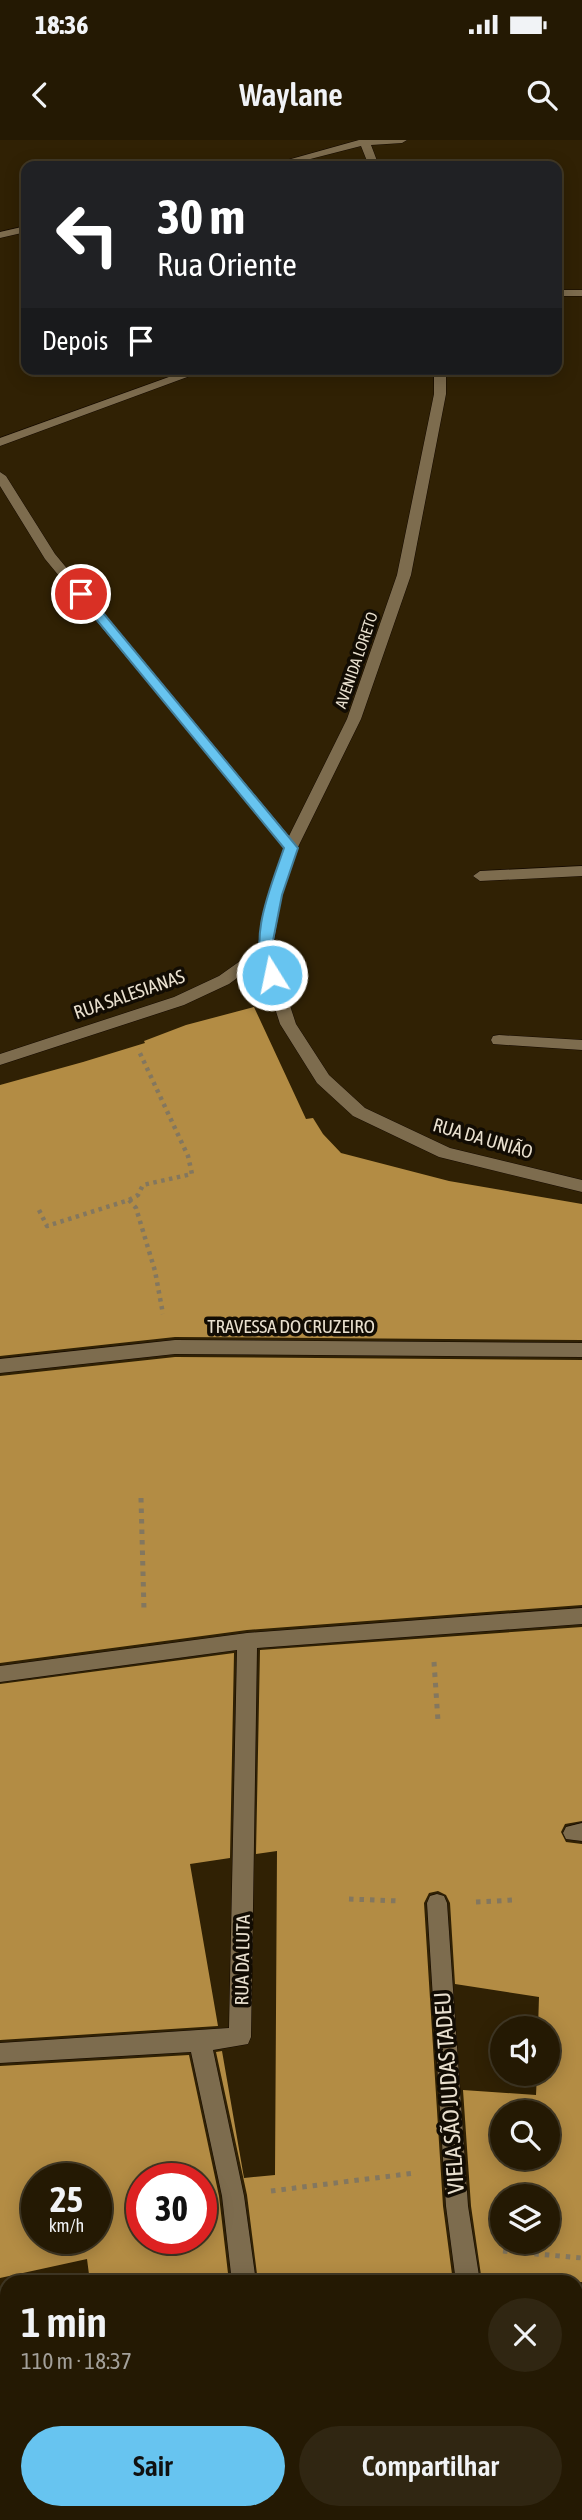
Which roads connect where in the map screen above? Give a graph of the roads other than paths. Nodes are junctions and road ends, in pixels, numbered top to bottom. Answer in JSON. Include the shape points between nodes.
{"nodes":[{"id":1,"x":402,"y":140,"type":"edge"},
{"id":2,"x":364,"y":141,"type":"edge"},
{"id":3,"x":290,"y":161,"type":"edge"},
{"id":4,"x":372,"y":161,"type":"edge"},
{"id":5,"x":21,"y":230,"type":"edge"},
{"id":6,"x":0,"y":235,"type":"edge"},
{"id":7,"x":562,"y":293,"type":"edge"},
{"id":8,"x":582,"y":293,"type":"edge"},
{"id":9,"x":186,"y":375,"type":"edge"},
{"id":10,"x":440,"y":375,"type":"edge"},
{"id":11,"x":0,"y":442,"type":"edge"},
{"id":12,"x":0,"y":476,"type":"edge"},
{"id":13,"x":291,"y":848,"type":"junction"},
{"id":14,"x":582,"y":871,"type":"edge"},
{"id":15,"x":480,"y":876,"type":"dead end"},
{"id":16,"x":264,"y":951,"type":"junction"},
{"id":17,"x":499,"y":1041,"type":"dead end"},
{"id":18,"x":582,"y":1045,"type":"edge"},
{"id":19,"x":0,"y":1060,"type":"edge"},
{"id":20,"x":582,"y":1186,"type":"edge"},
{"id":21,"x":582,"y":1350,"type":"edge"},
{"id":22,"x":0,"y":1366,"type":"edge"},
{"id":23,"x":582,"y":1616,"type":"edge"},
{"id":24,"x":247,"y":1642,"type":"junction"},
{"id":25,"x":0,"y":1674,"type":"edge"},
{"id":26,"x":436,"y":1903,"type":"dead end"},
{"id":27,"x":200,"y":2042,"type":"junction"},
{"id":28,"x":0,"y":2053,"type":"edge"},
{"id":29,"x":243,"y":2275,"type":"edge"},
{"id":30,"x":467,"y":2275,"type":"edge"}],
"edges":[{"from":1,"to":2,"type":"street"},
{"from":2,"to":3,"type":"street"},
{"from":2,"to":4,"type":"street"},
{"from":5,"to":6,"type":"street"},
{"from":7,"to":8,"type":"street"},
{"from":9,"to":11,"type":"street"},
{"from":10,"to":13,"type":"street","name":"AVENIDA LORETO","via":[[438,407],[404,575],[354,719]]},
{"from":12,"to":13,"type":"street","via":[[50,556]]},
{"from":13,"to":16,"type":"street","name":"AVENIDA LORETO","via":[[275,895]]},
{"from":14,"to":15,"type":"street"},
{"from":16,"to":19,"type":"street","name":"RUA SALESIANAS","via":[[224,980],[179,1001]]},
{"from":16,"to":20,"type":"street","name":"RUA DA UNIÃO","via":[[288,1024],[323,1079],[359,1112],[445,1153]]},
{"from":17,"to":18,"type":"street"},
{"from":21,"to":22,"type":"street","name":"TRAVESSA DO CRUZEIRO","via":[[175,1347]]},
{"from":23,"to":24,"type":"street"},
{"from":24,"to":25,"type":"street"},
{"from":24,"to":27,"type":"street","name":"RUA DA LUTA","via":[[240,2037]]},
{"from":26,"to":30,"type":"street","name":"VIELA SÃO JUDAS TADEU","via":[[457,2206]]},
{"from":27,"to":28,"type":"street","name":"RUA DA LUTA"},
{"from":27,"to":29,"type":"street","via":[[233,2196]]}]}
